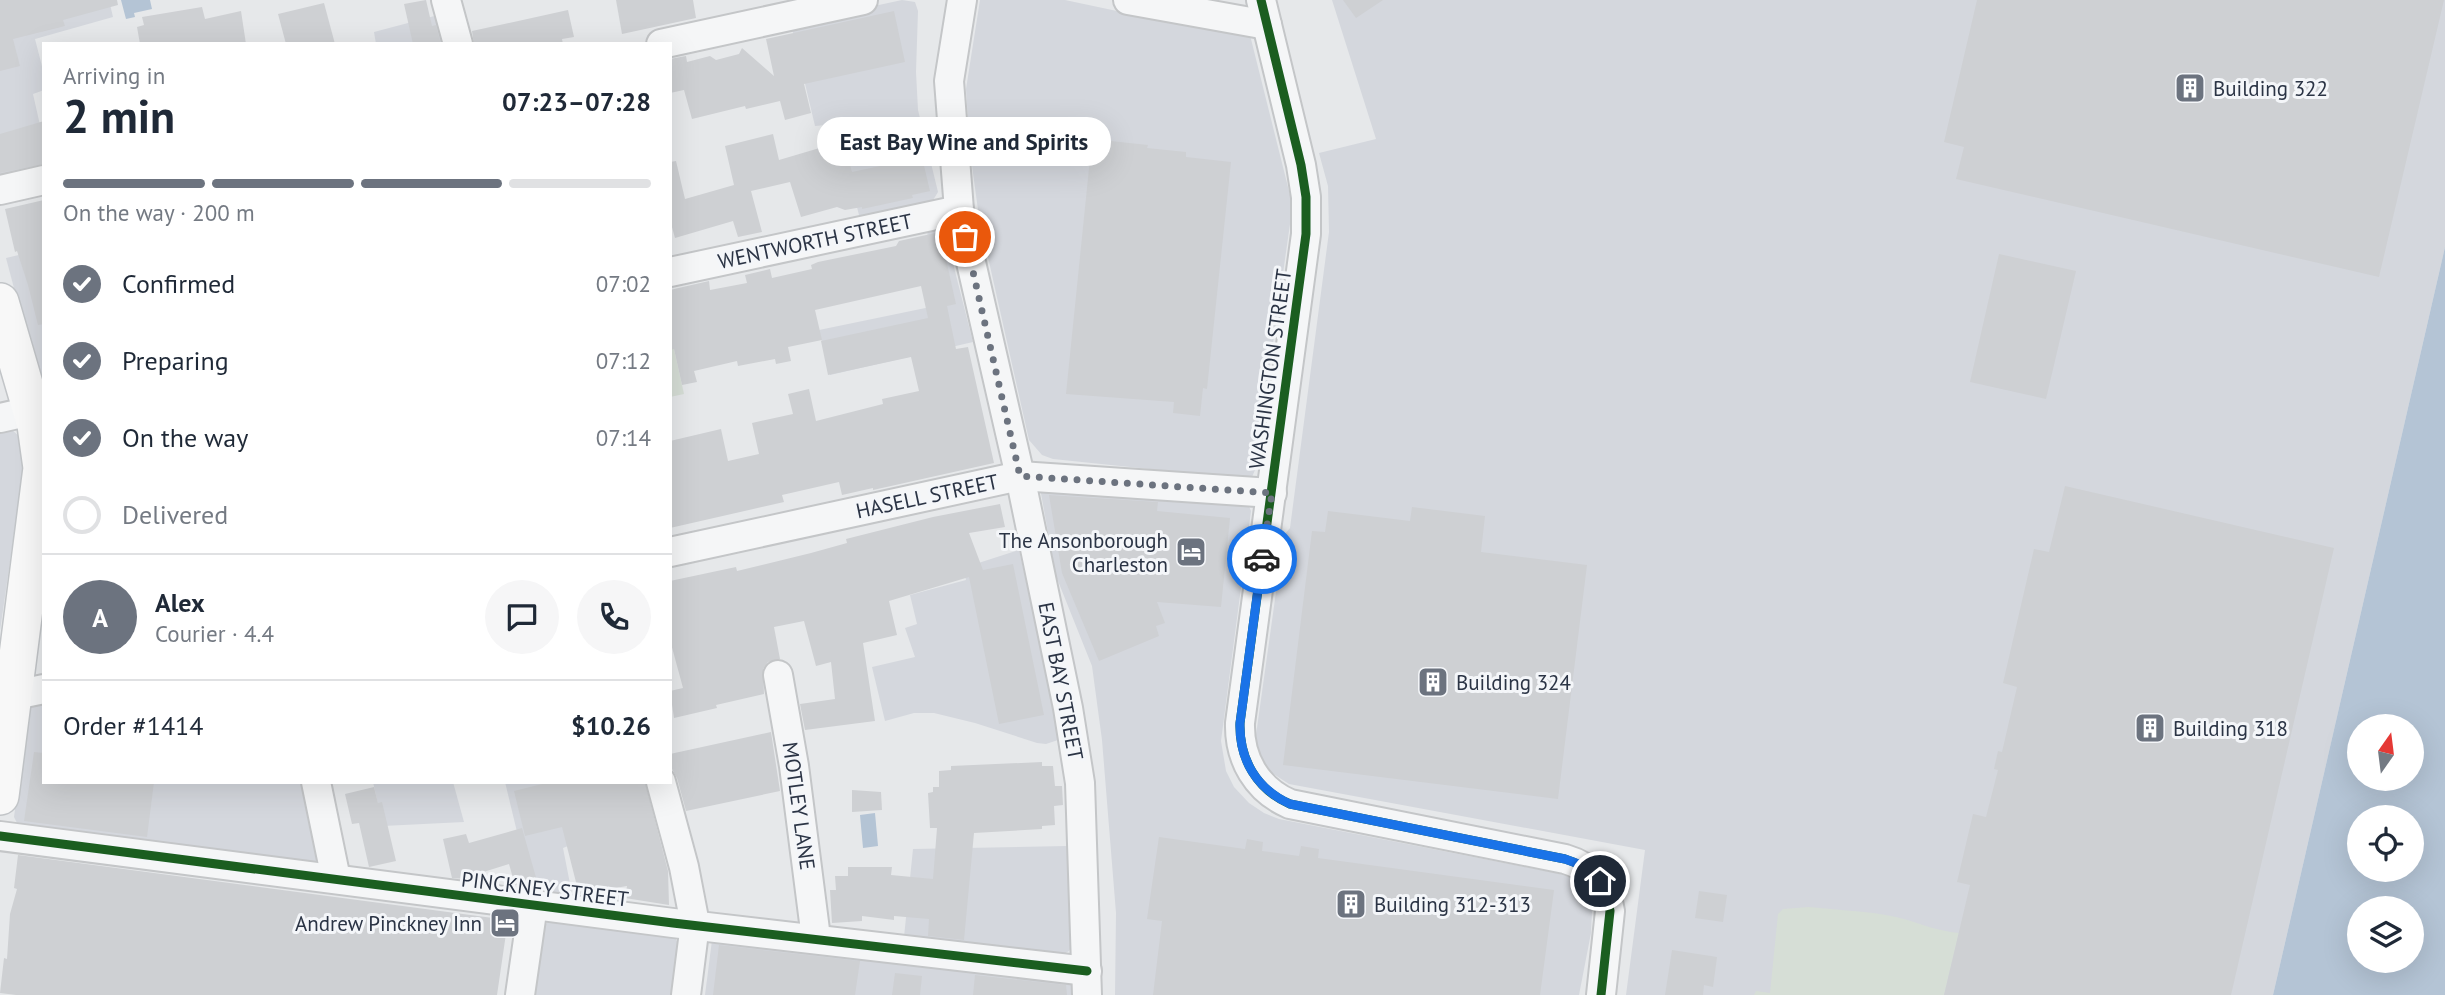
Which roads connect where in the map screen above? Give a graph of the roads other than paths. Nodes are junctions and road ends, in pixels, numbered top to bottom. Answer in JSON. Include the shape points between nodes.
{"nodes":[{"id":1,"x":446,"y":0,"type":"edge"},
{"id":2,"x":863,"y":0,"type":"edge"},
{"id":3,"x":962,"y":0,"type":"edge"},
{"id":4,"x":1128,"y":0,"type":"edge"},
{"id":5,"x":1264,"y":12,"type":"edge"},
{"id":6,"x":457,"y":42,"type":"edge"},
{"id":7,"x":670,"y":42,"type":"edge"},
{"id":8,"x":42,"y":180,"type":"edge"},
{"id":9,"x":0,"y":190,"type":"edge"},
{"id":10,"x":959,"y":210,"type":"junction"},
{"id":11,"x":672,"y":272,"type":"edge"},
{"id":12,"x":0,"y":302,"type":"edge"},
{"id":13,"x":25,"y":412,"type":"edge"},
{"id":14,"x":42,"y":458,"type":"edge"},
{"id":15,"x":1020,"y":476,"type":"junction"},
{"id":16,"x":42,"y":480,"type":"edge"},
{"id":17,"x":1272,"y":493,"type":"junction"},
{"id":18,"x":672,"y":552,"type":"edge"},
{"id":19,"x":778,"y":675,"type":"dead end"},
{"id":20,"x":19,"y":694,"type":"edge"},
{"id":21,"x":316,"y":784,"type":"edge"},
{"id":22,"x":662,"y":784,"type":"edge"},
{"id":23,"x":0,"y":796,"type":"edge"},
{"id":24,"x":0,"y":836,"type":"edge"},
{"id":25,"x":336,"y":879,"type":"junction"},
{"id":26,"x":533,"y":905,"type":"junction"},
{"id":27,"x":695,"y":924,"type":"junction"},
{"id":28,"x":816,"y":938,"type":"junction"},
{"id":29,"x":1087,"y":983,"type":"edge"},
{"id":30,"x":520,"y":995,"type":"edge"},
{"id":31,"x":686,"y":995,"type":"edge"},
{"id":32,"x":1601,"y":995,"type":"edge"}],
"edges":[{"from":1,"to":6,"type":"street"},
{"from":2,"to":7,"type":"street"},
{"from":3,"to":10,"type":"street","name":"EAST BAY STREET","via":[[949,81]]},
{"from":4,"to":5,"type":"street"},
{"from":5,"to":17,"type":"street","name":"WASHINGTON STREET","via":[[1306,197],[1306,234]]},
{"from":8,"to":9,"type":"street"},
{"from":10,"to":11,"type":"street","name":"WENTWORTH STREET"},
{"from":10,"to":15,"type":"street","name":"EAST BAY STREET"},
{"from":12,"to":13,"type":"main road"},
{"from":13,"to":14,"type":"main road"},
{"from":15,"to":17,"type":"street","name":"HASELL STREET"},
{"from":15,"to":18,"type":"street","name":"HASELL STREET"},
{"from":15,"to":29,"type":"street","name":"EAST BAY STREET","via":[[1080,783]]},
{"from":16,"to":20,"type":"main road"},
{"from":17,"to":32,"type":"street","name":"WASHINGTON STREET","via":[[1240,723],[1245,760],[1259,782],[1290,804],[1571,860],[1592,872],[1610,911]]},
{"from":19,"to":28,"type":"street","name":"MOTLEY LANE"},
{"from":20,"to":23,"type":"main road"},
{"from":21,"to":25,"type":"street"},
{"from":22,"to":27,"type":"street"},
{"from":24,"to":25,"type":"street","name":"PINCKNEY STREET"},
{"from":25,"to":26,"type":"street","name":"PINCKNEY STREET"},
{"from":26,"to":27,"type":"street","name":"PINCKNEY STREET"},
{"from":26,"to":30,"type":"street"},
{"from":27,"to":28,"type":"street","name":"PINCKNEY STREET"},
{"from":27,"to":31,"type":"street"},
{"from":28,"to":29,"type":"street","name":"PINCKNEY STREET"}]}
